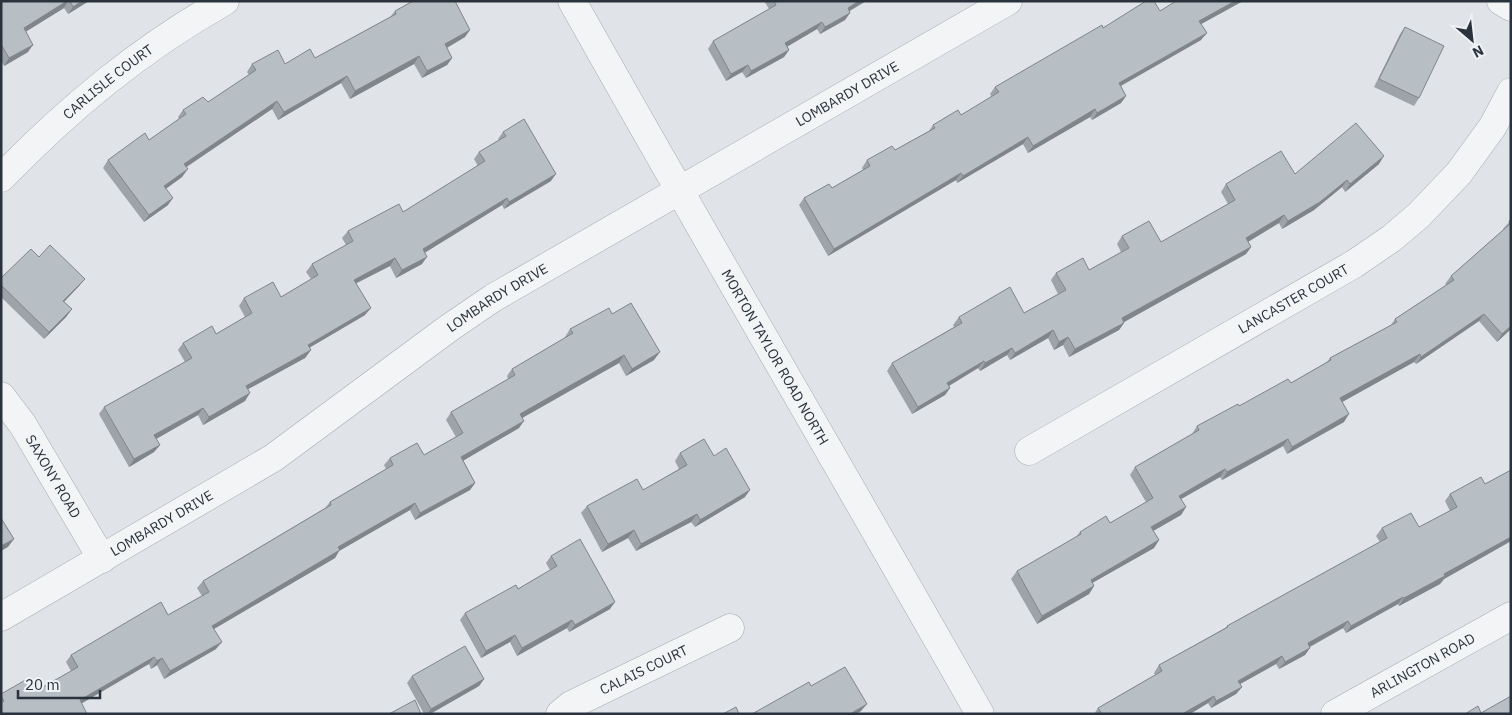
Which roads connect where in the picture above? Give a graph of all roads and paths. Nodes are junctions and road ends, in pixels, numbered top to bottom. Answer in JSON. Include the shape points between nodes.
{"nodes":[{"id":1,"x":224,"y":1,"type":"edge"},
{"id":2,"x":572,"y":1,"type":"edge"},
{"id":3,"x":1008,"y":1,"type":"edge"},
{"id":4,"x":1501,"y":1,"type":"edge"},
{"id":5,"x":1511,"y":7,"type":"edge"},
{"id":6,"x":1511,"y":92,"type":"edge"},
{"id":7,"x":1,"y":178,"type":"edge"},
{"id":8,"x":678,"y":191,"type":"junction"},
{"id":9,"x":1,"y":396,"type":"edge"},
{"id":10,"x":1029,"y":451,"type":"dead end"},
{"id":11,"x":102,"y":559,"type":"junction"},
{"id":12,"x":1511,"y":616,"type":"edge"},
{"id":13,"x":1,"y":617,"type":"edge"},
{"id":14,"x":730,"y":628,"type":"dead end"},
{"id":15,"x":560,"y":714,"type":"edge"},
{"id":16,"x":980,"y":714,"type":"edge"},
{"id":17,"x":1335,"y":714,"type":"edge"}],
"edges":[{"from":1,"to":7,"type":"street","name":"CARLISLE COURT","via":[[129,62],[86,97]]},
{"from":2,"to":8,"type":"street","name":"MORTON TAYLOR ROAD NORTH"},
{"from":3,"to":8,"type":"street","name":"LOMBARDY DRIVE"},
{"from":4,"to":5,"type":"street"},
{"from":6,"to":10,"type":"street","name":"LANCASTER COURT","via":[[1493,126],[1459,174],[1392,238],[1354,264]]},
{"from":8,"to":11,"type":"street","name":"LOMBARDY DRIVE","via":[[493,298],[273,458]]},
{"from":8,"to":16,"type":"street","name":"MORTON TAYLOR ROAD NORTH"},
{"from":9,"to":11,"type":"street","name":"SAXONY ROAD","via":[[23,425]]},
{"from":11,"to":13,"type":"street","name":"LOMBARDY DRIVE"},
{"from":12,"to":17,"type":"street","name":"ARLINGTON ROAD"},
{"from":14,"to":15,"type":"street","name":"CALAIS COURT","via":[[571,705]]}]}
